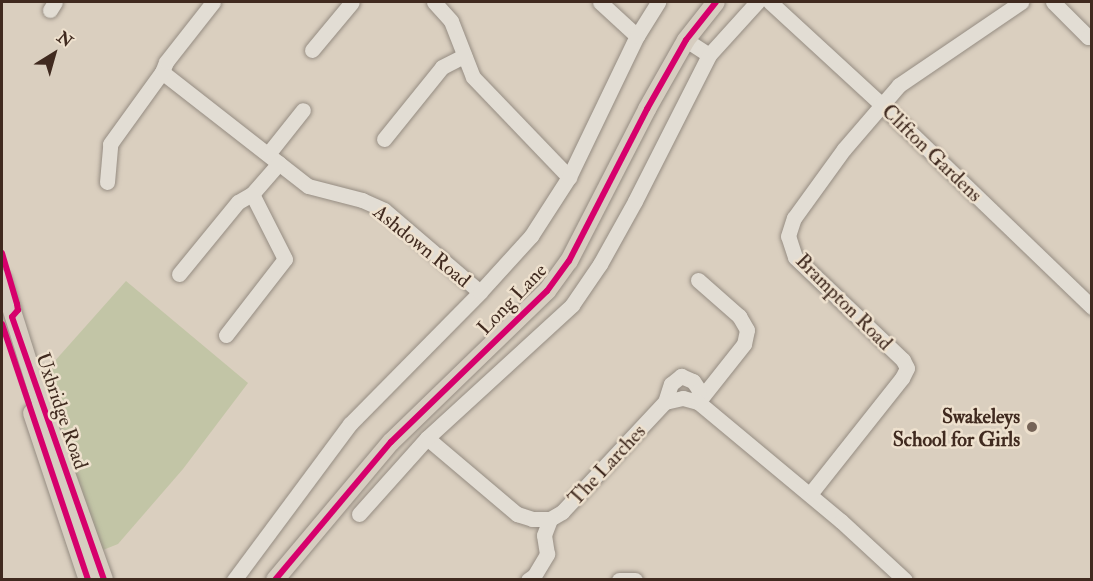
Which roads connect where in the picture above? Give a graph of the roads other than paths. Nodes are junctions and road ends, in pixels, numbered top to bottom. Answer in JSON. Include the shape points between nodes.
{"nodes":[{"id":1,"x":213,"y":2,"type":"edge"},
{"id":2,"x":352,"y":2,"type":"edge"},
{"id":3,"x":434,"y":2,"type":"edge"},
{"id":4,"x":600,"y":2,"type":"edge"},
{"id":5,"x":658,"y":2,"type":"edge"},
{"id":6,"x":716,"y":2,"type":"edge"},
{"id":7,"x":757,"y":2,"type":"edge"},
{"id":8,"x":770,"y":2,"type":"edge"},
{"id":9,"x":1021,"y":2,"type":"edge"},
{"id":10,"x":1053,"y":2,"type":"edge"},
{"id":11,"x":637,"y":36,"type":"junction"},
{"id":12,"x":1090,"y":37,"type":"edge"},
{"id":13,"x":686,"y":40,"type":"junction"},
{"id":14,"x":312,"y":50,"type":"dead end"},
{"id":15,"x":709,"y":55,"type":"junction"},
{"id":16,"x":464,"y":56,"type":"junction"},
{"id":17,"x":162,"y":72,"type":"junction"},
{"id":18,"x":881,"y":104,"type":"junction"},
{"id":19,"x":303,"y":110,"type":"dead end"},
{"id":20,"x":384,"y":139,"type":"dead end"},
{"id":21,"x":273,"y":159,"type":"junction"},
{"id":22,"x":569,"y":177,"type":"junction"},
{"id":23,"x":107,"y":182,"type":"dead end"},
{"id":24,"x":252,"y":194,"type":"junction"},
{"id":25,"x":179,"y":274,"type":"dead end"},
{"id":26,"x":2,"y":279,"type":"edge"},
{"id":27,"x":698,"y":280,"type":"dead end"},
{"id":28,"x":480,"y":292,"type":"junction"},
{"id":29,"x":1092,"y":308,"type":"edge"},
{"id":30,"x":2,"y":324,"type":"edge"},
{"id":31,"x":226,"y":335,"type":"dead end"},
{"id":32,"x":665,"y":402,"type":"junction"},
{"id":33,"x":698,"y":402,"type":"junction"},
{"id":34,"x":427,"y":438,"type":"junction"},
{"id":35,"x":810,"y":494,"type":"junction"},
{"id":36,"x":359,"y":514,"type":"dead end"},
{"id":37,"x":550,"y":519,"type":"junction"},
{"id":38,"x":88,"y":579,"type":"edge"},
{"id":39,"x":104,"y":579,"type":"edge"},
{"id":40,"x":234,"y":579,"type":"edge"},
{"id":41,"x":275,"y":579,"type":"edge"},
{"id":42,"x":528,"y":579,"type":"edge"},
{"id":43,"x":619,"y":579,"type":"edge"},
{"id":44,"x":635,"y":579,"type":"edge"},
{"id":45,"x":905,"y":579,"type":"edge"}],
"edges":[{"from":1,"to":17,"type":"street"},
{"from":2,"to":14,"type":"street"},
{"from":3,"to":16,"type":"street","via":[[451,21]]},
{"from":4,"to":11,"type":"street"},
{"from":5,"to":11,"type":"street","name":"Long Lane"},
{"from":6,"to":13,"type":"main road","name":"Long Lane"},
{"from":7,"to":15,"type":"street"},
{"from":8,"to":18,"type":"street","name":"Clifton Gardens"},
{"from":9,"to":18,"type":"street","via":[[899,85]]},
{"from":10,"to":12,"type":"street"},
{"from":11,"to":22,"type":"street","name":"Long Lane"},
{"from":13,"to":15,"type":"street"},
{"from":13,"to":41,"type":"main road","name":"Long Lane","via":[[569,261],[548,291],[391,442]]},
{"from":15,"to":34,"type":"street","via":[[635,201],[572,305]]},
{"from":16,"to":20,"type":"street","via":[[442,67]]},
{"from":16,"to":22,"type":"street","via":[[472,77],[484,91]]},
{"from":17,"to":21,"type":"street","name":"Ashdown Road"},
{"from":17,"to":23,"type":"street","via":[[110,144]]},
{"from":18,"to":29,"type":"street","name":"Clifton Gardens"},
{"from":18,"to":35,"type":"street","name":"Brampton Road","via":[[794,218],[788,236],[795,257],[907,368]]},
{"from":19,"to":21,"type":"street"},
{"from":21,"to":24,"type":"street"},
{"from":21,"to":28,"type":"street","name":"Ashdown Road","via":[[308,186],[384,210]]},
{"from":22,"to":28,"type":"street","name":"Long Lane","via":[[531,236]]},
{"from":24,"to":25,"type":"street","via":[[238,202]]},
{"from":24,"to":31,"type":"street","via":[[285,259]]},
{"from":26,"to":39,"type":"main road","name":"Uxbridge Road"},
{"from":27,"to":33,"type":"street","via":[[739,316],[747,330],[744,344]]},
{"from":28,"to":40,"type":"street","name":"Long Lane","via":[[350,424]]},
{"from":30,"to":38,"type":"main road","name":"Uxbridge Road"},
{"from":32,"to":33,"type":"street","via":[[683,398]]},
{"from":32,"to":33,"type":"street","name":"The Larches","via":[[672,384],[681,376],[693,381],[699,390]]},
{"from":32,"to":37,"type":"street","name":"The Larches","via":[[562,512]]},
{"from":33,"to":35,"type":"street","name":"The Larches"},
{"from":34,"to":36,"type":"street"},
{"from":34,"to":37,"type":"street","name":"The Larches","via":[[517,514]]},
{"from":35,"to":45,"type":"street","name":"The Larches"},
{"from":37,"to":42,"type":"street","via":[[544,535],[547,554]]},
{"from":43,"to":44,"type":"street"}]}
